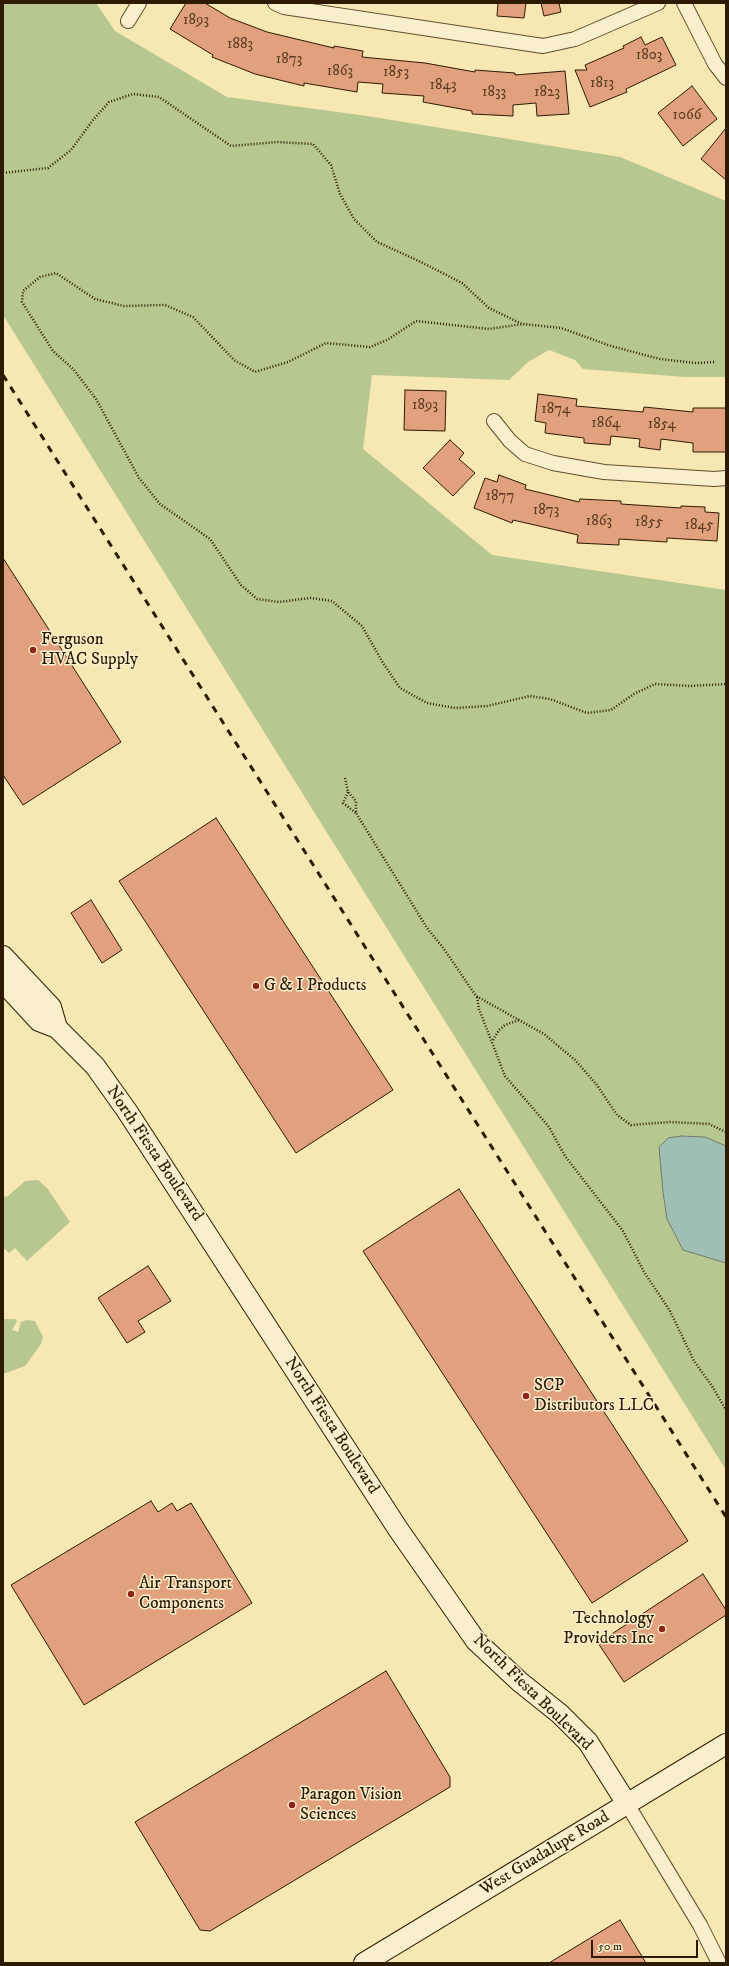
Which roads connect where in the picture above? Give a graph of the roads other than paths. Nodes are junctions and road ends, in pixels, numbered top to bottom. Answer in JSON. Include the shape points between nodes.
{"nodes":[{"id":1,"x":138,"y":3,"type":"edge"},
{"id":2,"x":658,"y":3,"type":"edge"},
{"id":3,"x":684,"y":3,"type":"edge"},
{"id":4,"x":282,"y":4,"type":"edge"},
{"id":5,"x":128,"y":21,"type":"dead end"},
{"id":6,"x":726,"y":78,"type":"edge"},
{"id":7,"x":494,"y":421,"type":"dead end"},
{"id":8,"x":726,"y":478,"type":"edge"},
{"id":9,"x":3,"y":956,"type":"edge"},
{"id":10,"x":3,"y":982,"type":"edge"},
{"id":11,"x":57,"y":1028,"type":"junction"},
{"id":12,"x":726,"y":1744,"type":"edge"},
{"id":13,"x":627,"y":1804,"type":"junction"},
{"id":14,"x":364,"y":1963,"type":"edge"},
{"id":15,"x":718,"y":1963,"type":"edge"}],
"edges":[{"from":1,"to":5,"type":"street"},
{"from":2,"to":4,"type":"street","via":[[575,39],[543,46]]},
{"from":3,"to":6,"type":"street","via":[[715,64]]},
{"from":7,"to":8,"type":"street","via":[[510,441],[525,454],[553,463],[604,472]]},
{"from":9,"to":11,"type":"street","name":"North Fiesta Boulevard","via":[[51,1007]]},
{"from":10,"to":11,"type":"street","name":"North Fiesta Boulevard","via":[[39,1021]]},
{"from":11,"to":13,"type":"street","name":"North Fiesta Boulevard","via":[[95,1066],[127,1111],[398,1529],[476,1641],[520,1682],[560,1714],[588,1742]]},
{"from":12,"to":13,"type":"street","name":"West Guadalupe Road"},
{"from":13,"to":14,"type":"street","name":"West Guadalupe Road"},
{"from":13,"to":15,"type":"street","via":[[700,1925]]}]}
